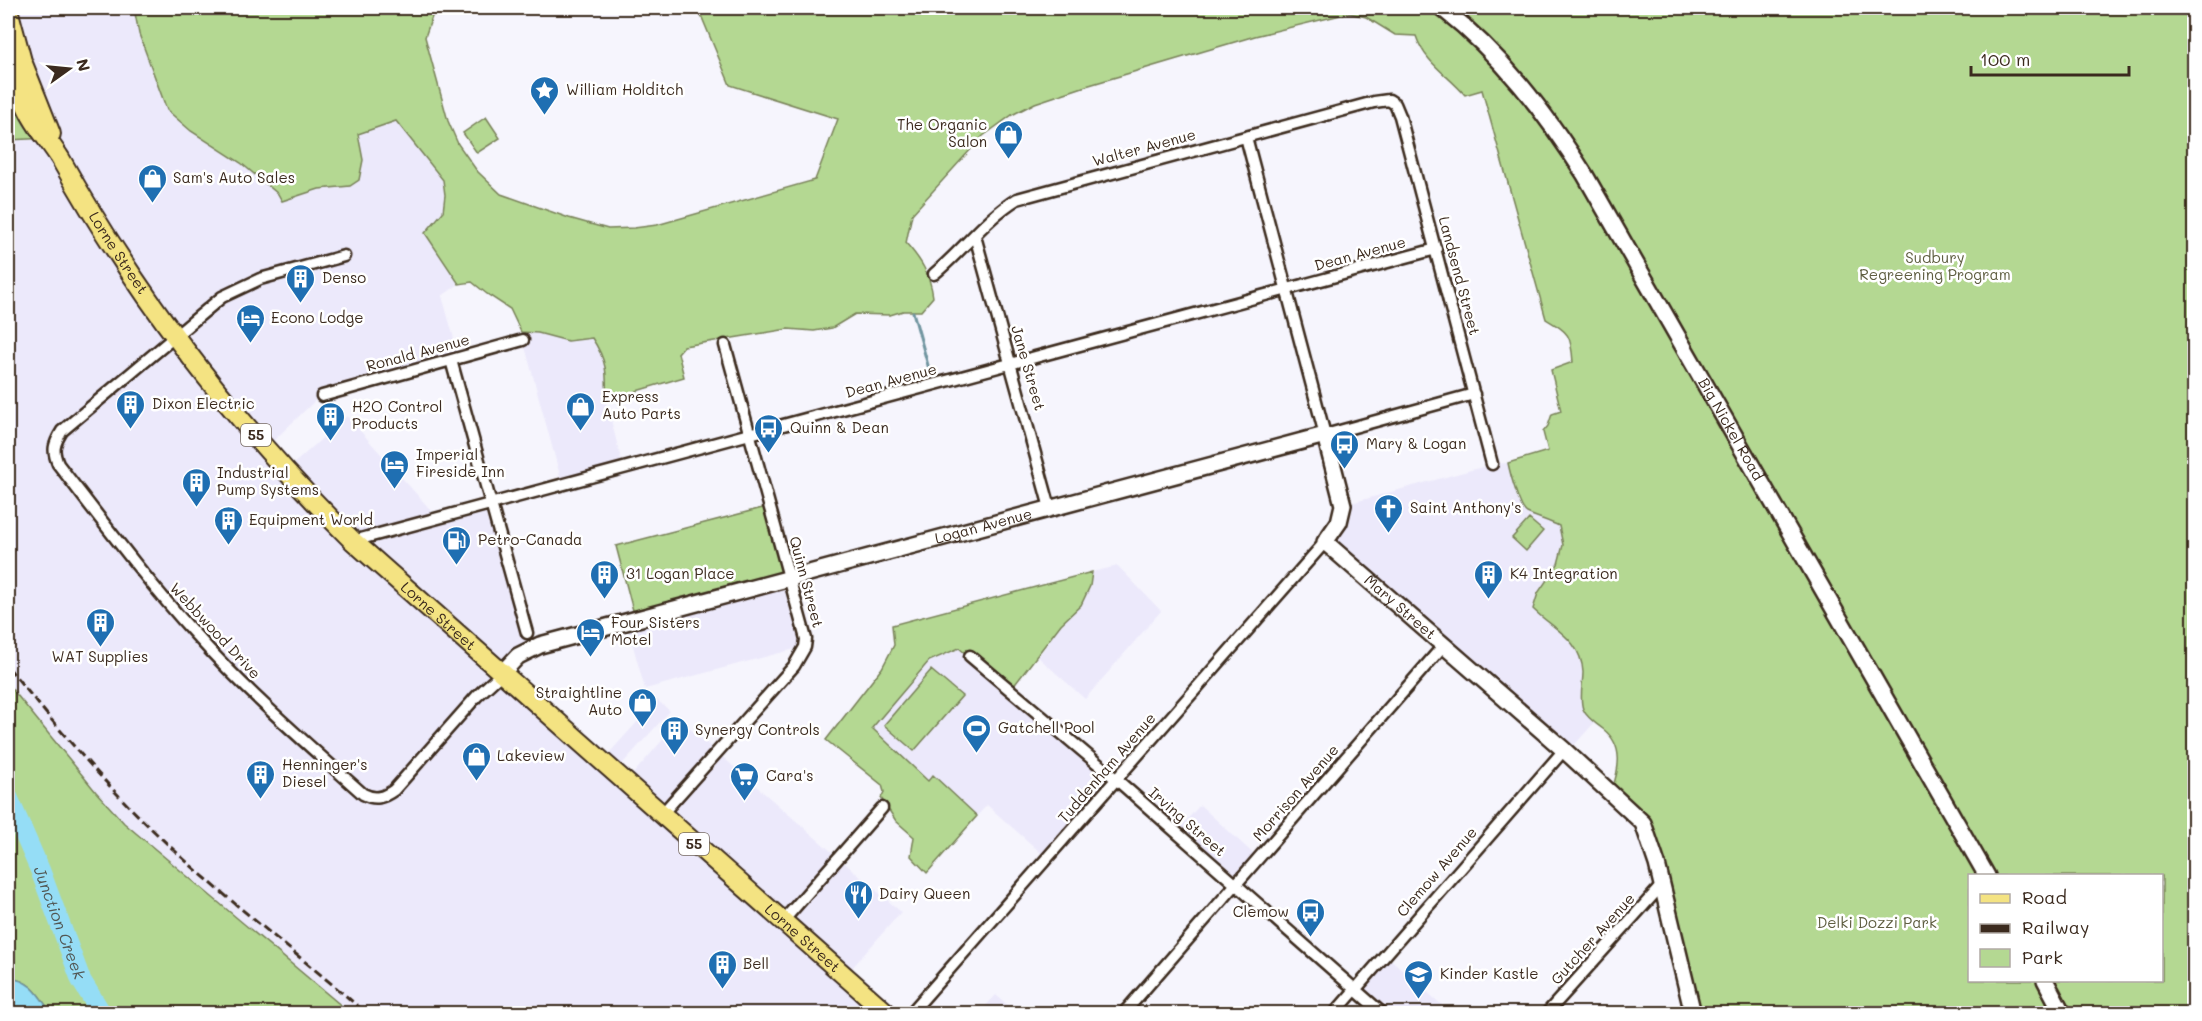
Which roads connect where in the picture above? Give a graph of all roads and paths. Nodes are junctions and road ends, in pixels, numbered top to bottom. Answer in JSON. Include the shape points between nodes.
{"nodes":[{"id":1,"x":1442,"y":8,"type":"edge"},
{"id":2,"x":8,"y":9,"type":"edge"},
{"id":3,"x":8,"y":58,"type":"edge"},
{"id":4,"x":1389,"y":100,"type":"joint"},
{"id":5,"x":1246,"y":137,"type":"junction"},
{"id":6,"x":58,"y":155,"type":"junction"},
{"id":7,"x":975,"y":236,"type":"junction"},
{"id":8,"x":1436,"y":249,"type":"junction"},
{"id":9,"x":344,"y":256,"type":"dead end"},
{"id":10,"x":934,"y":274,"type":"dead end"},
{"id":11,"x":1286,"y":289,"type":"junction"},
{"id":12,"x":176,"y":336,"type":"junction"},
{"id":13,"x":523,"y":340,"type":"dead end"},
{"id":14,"x":725,"y":345,"type":"dead end"},
{"id":15,"x":451,"y":360,"type":"junction"},
{"id":16,"x":1011,"y":363,"type":"junction"},
{"id":17,"x":1474,"y":394,"type":"junction"},
{"id":18,"x":322,"y":396,"type":"dead end"},
{"id":19,"x":750,"y":435,"type":"junction"},
{"id":20,"x":1325,"y":435,"type":"junction"},
{"id":21,"x":1492,"y":464,"type":"dead end"},
{"id":22,"x":492,"y":503,"type":"junction"},
{"id":23,"x":1050,"y":508,"type":"junction"},
{"id":24,"x":353,"y":541,"type":"junction"},
{"id":25,"x":1325,"y":542,"type":"junction"},
{"id":26,"x":790,"y":577,"type":"junction"},
{"id":27,"x":527,"y":633,"type":"dead end"},
{"id":28,"x":1443,"y":646,"type":"junction"},
{"id":29,"x":970,"y":656,"type":"dead end"},
{"id":30,"x":502,"y":673,"type":"junction"},
{"id":31,"x":1564,"y":750,"type":"junction"},
{"id":32,"x":1117,"y":780,"type":"junction"},
{"id":33,"x":882,"y":808,"type":"dead end"},
{"id":34,"x":661,"y":815,"type":"junction"},
{"id":35,"x":1987,"y":874,"type":"edge"},
{"id":36,"x":1236,"y":884,"type":"junction"},
{"id":37,"x":1662,"y":885,"type":"junction"},
{"id":38,"x":783,"y":921,"type":"junction"},
{"id":39,"x":2046,"y":982,"type":"edge"},
{"id":40,"x":1355,"y":989,"type":"junction"},
{"id":41,"x":888,"y":1014,"type":"edge"},
{"id":42,"x":910,"y":1014,"type":"edge"},
{"id":43,"x":1123,"y":1014,"type":"edge"},
{"id":44,"x":1334,"y":1014,"type":"edge"},
{"id":45,"x":1383,"y":1014,"type":"edge"},
{"id":46,"x":1546,"y":1014,"type":"edge"},
{"id":47,"x":1693,"y":1014,"type":"edge"},
{"id":48,"x":2063,"y":1014,"type":"edge"}],
"edges":[{"from":1,"to":35,"type":"street","name":"Big Nickel Road","via":[[1482,41],[1520,84],[1585,175]]},
{"from":2,"to":6,"type":"main road","name":"Lorne Street","number":"55","via":[[22,61]]},
{"from":3,"to":6,"type":"main road","name":"Lorne Street","number":"55","via":[[31,115]]},
{"from":4,"to":5,"type":"street","name":"Walter Avenue"},
{"from":4,"to":8,"type":"street","name":"Landsend Street","via":[[1400,116]]},
{"from":5,"to":7,"type":"street","name":"Walter Avenue","via":[[1017,199]]},
{"from":5,"to":11,"type":"street"},
{"from":6,"to":12,"type":"main road","name":"Lorne Street","number":"55","via":[[123,263]]},
{"from":7,"to":10,"type":"street","name":"Walter Avenue"},
{"from":7,"to":16,"type":"street","name":"Jane Street"},
{"from":8,"to":11,"type":"street","name":"Dean Avenue"},
{"from":8,"to":17,"type":"street","name":"Landsend Street"},
{"from":9,"to":12,"type":"street","via":[[240,288],[222,297]]},
{"from":11,"to":16,"type":"street","name":"Dean Avenue"},
{"from":11,"to":20,"type":"street"},
{"from":12,"to":24,"type":"main road","name":"Lorne Street","number":"55","via":[[250,428]]},
{"from":12,"to":30,"type":"street","name":"Webbwood Drive","via":[[62,431],[53,447],[54,454],[144,576],[253,695],[363,794],[378,798],[394,790]]},
{"from":13,"to":15,"type":"street","name":"Ronald Avenue"},
{"from":14,"to":19,"type":"street","name":"Quinn Street"},
{"from":15,"to":18,"type":"street","name":"Ronald Avenue"},
{"from":15,"to":22,"type":"street"},
{"from":16,"to":19,"type":"street","name":"Dean Avenue"},
{"from":16,"to":23,"type":"street","name":"Jane Street"},
{"from":17,"to":20,"type":"street","name":"Logan Avenue"},
{"from":17,"to":21,"type":"street","name":"Landsend Street"},
{"from":19,"to":22,"type":"street","name":"Dean Avenue"},
{"from":19,"to":26,"type":"street","name":"Quinn Street"},
{"from":20,"to":23,"type":"street","name":"Logan Avenue"},
{"from":20,"to":25,"type":"street","via":[[1343,505],[1340,522]]},
{"from":22,"to":24,"type":"street","name":"Dean Avenue"},
{"from":22,"to":27,"type":"street"},
{"from":23,"to":26,"type":"street","name":"Logan Avenue"},
{"from":24,"to":30,"type":"main road","name":"Lorne Street","number":"55"},
{"from":25,"to":28,"type":"street","name":"Mary Street"},
{"from":25,"to":32,"type":"street","name":"Tuddenham Avenue"},
{"from":26,"to":30,"type":"street","name":"Logan Avenue","via":[[540,645],[519,656]]},
{"from":26,"to":34,"type":"street","name":"Quinn Street","via":[[806,639],[802,654]]},
{"from":28,"to":31,"type":"street","name":"Mary Street"},
{"from":28,"to":36,"type":"street","name":"Morrison Avenue"},
{"from":29,"to":32,"type":"street","name":"Irving Street"},
{"from":30,"to":34,"type":"main road","name":"Lorne Street","number":"55"},
{"from":31,"to":37,"type":"street","name":"Mary Street","via":[[1643,822]]},
{"from":31,"to":40,"type":"street","name":"Clemow Avenue"},
{"from":32,"to":36,"type":"street","name":"Irving Street"},
{"from":32,"to":42,"type":"street","name":"Tuddenham Avenue"},
{"from":33,"to":38,"type":"street"},
{"from":34,"to":38,"type":"main road","name":"Lorne Street","number":"55"},
{"from":36,"to":40,"type":"street","name":"Irving Street"},
{"from":36,"to":43,"type":"street","name":"Morrison Avenue"},
{"from":37,"to":46,"type":"street","name":"Gutcher Avenue"},
{"from":37,"to":47,"type":"street","name":"Mary Street"},
{"from":38,"to":41,"type":"main road","name":"Lorne Street","number":"55"},
{"from":39,"to":48,"type":"street"},
{"from":40,"to":44,"type":"street","name":"Clemow Avenue"},
{"from":40,"to":45,"type":"street","name":"Irving Street"}]}
